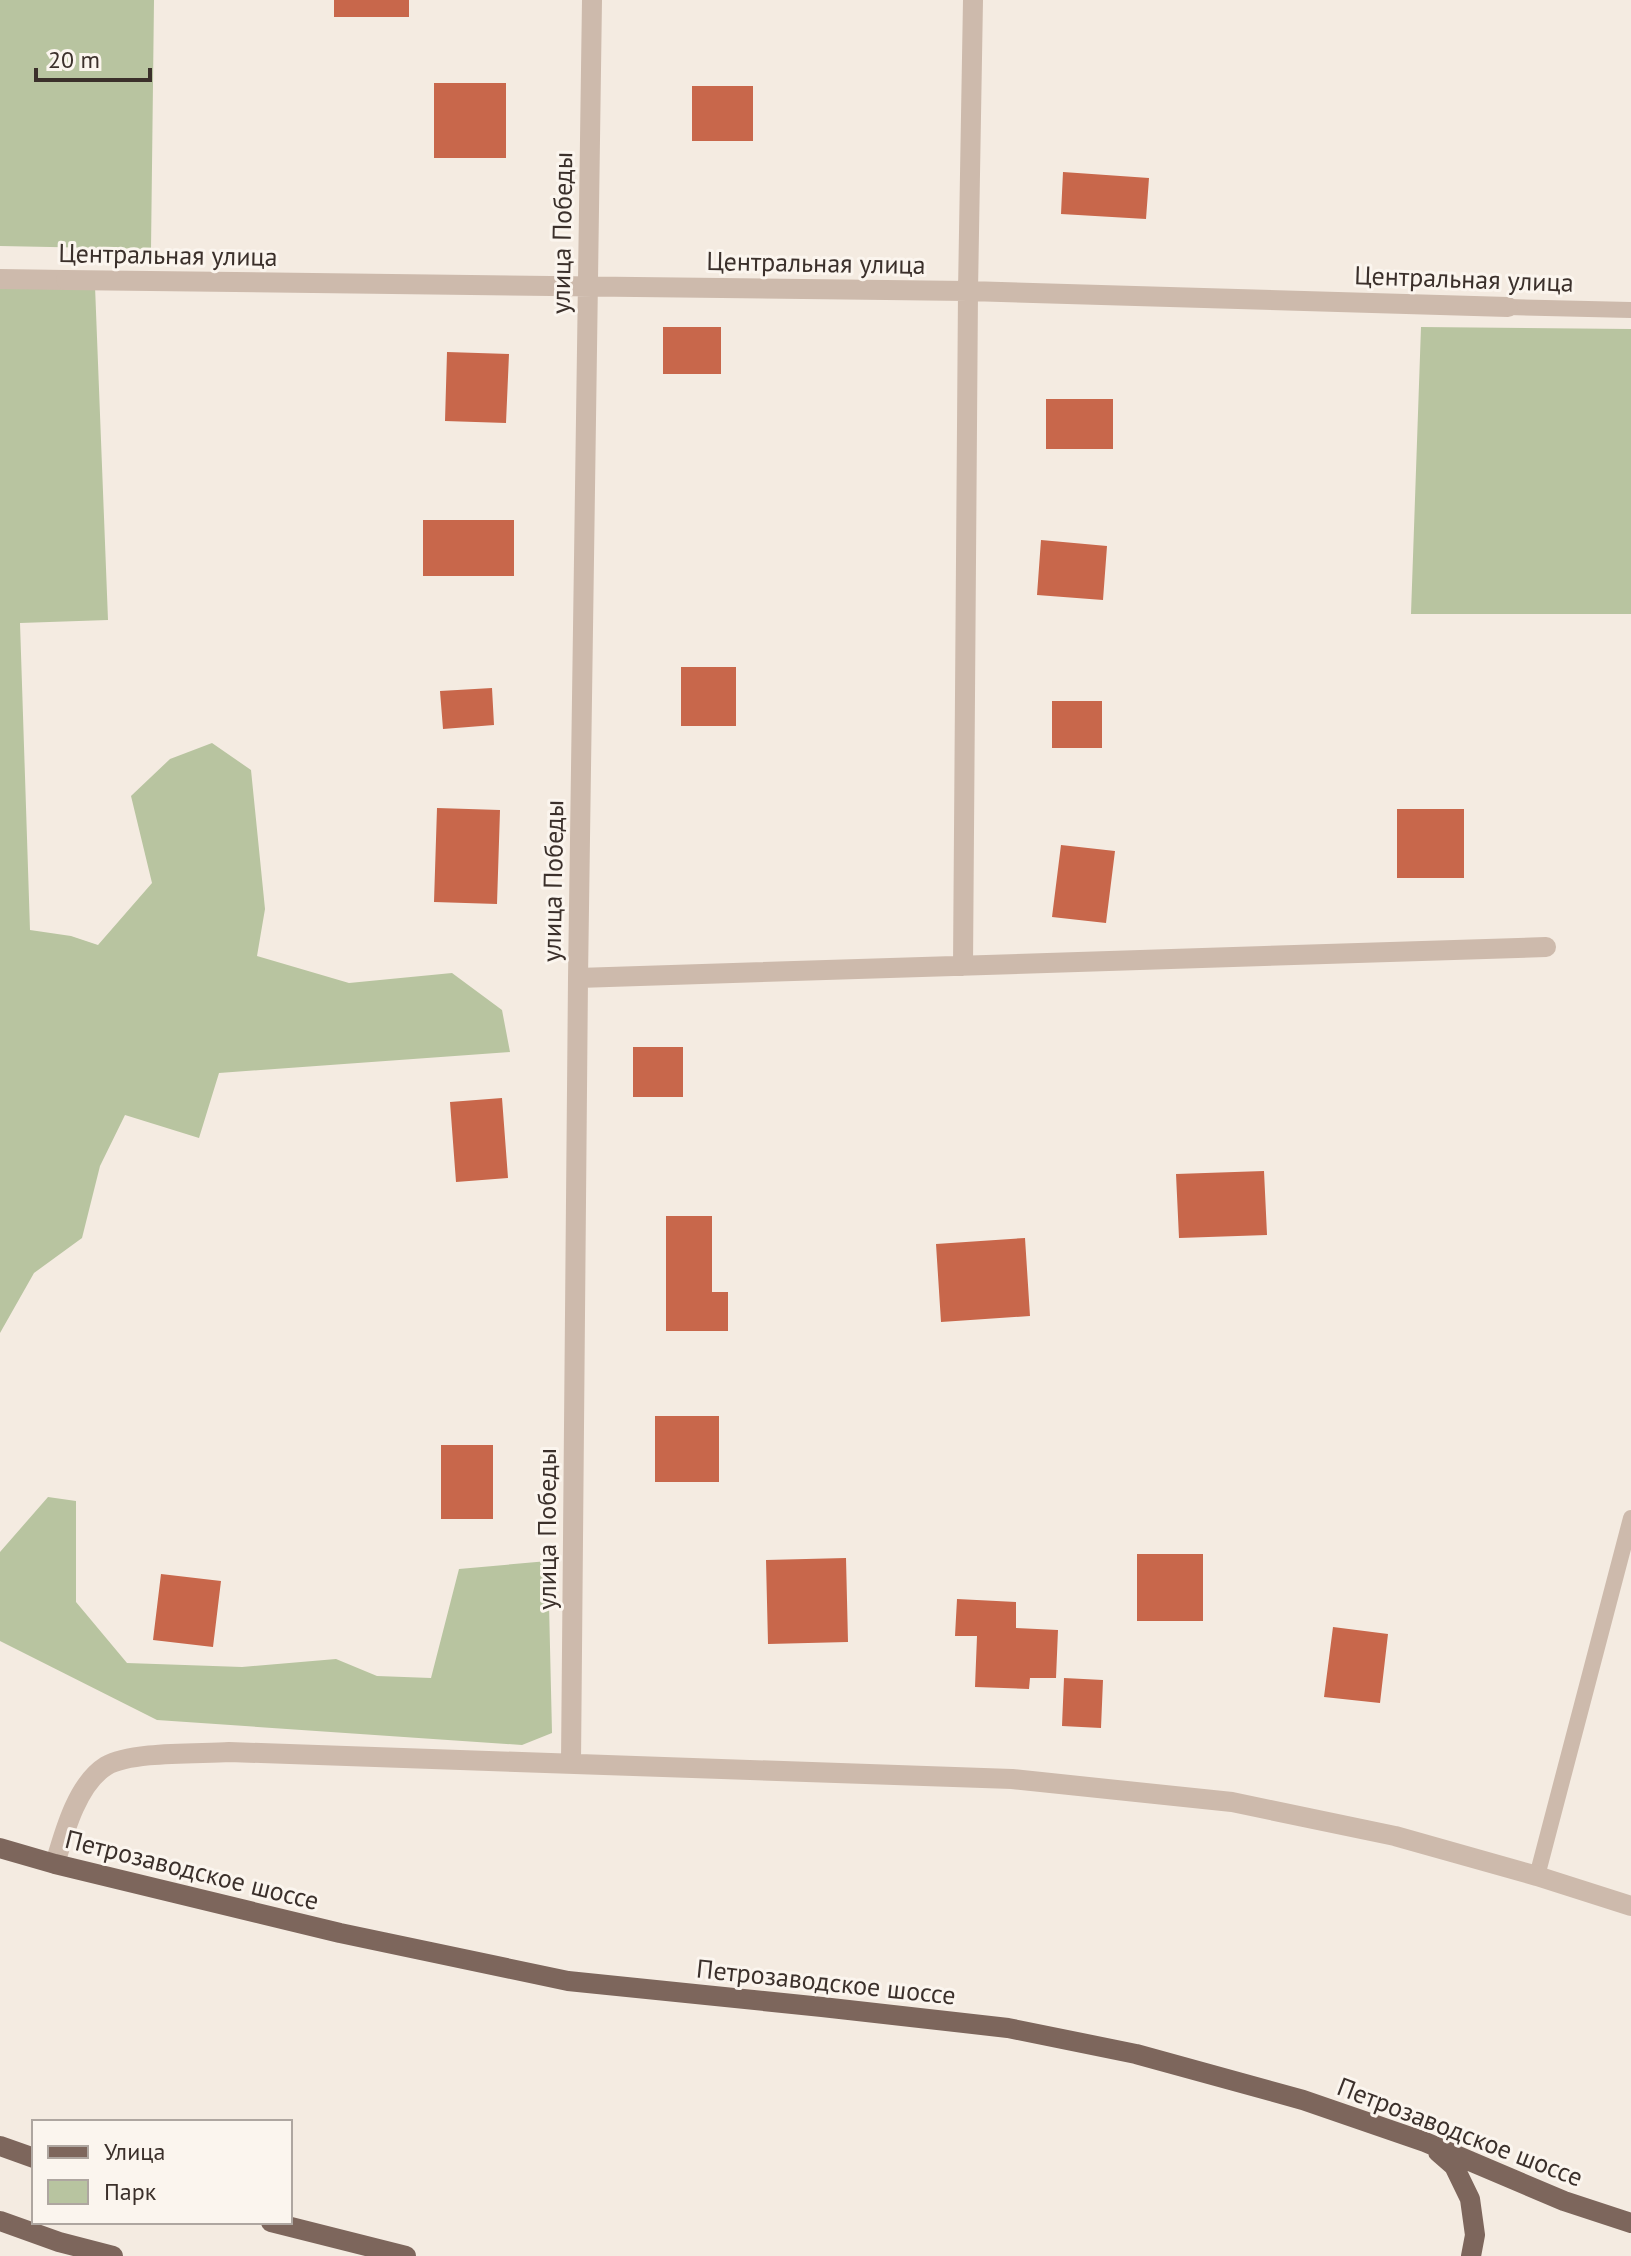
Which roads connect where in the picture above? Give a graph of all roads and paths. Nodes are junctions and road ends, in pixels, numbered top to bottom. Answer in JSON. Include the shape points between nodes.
{"nodes":[{"id":1,"x":592,"y":0,"type":"edge"},
{"id":2,"x":973,"y":0,"type":"edge"},
{"id":3,"x":0,"y":279,"type":"edge"},
{"id":4,"x":588,"y":286,"type":"junction"},
{"id":5,"x":968,"y":291,"type":"junction"},
{"id":6,"x":1508,"y":307,"type":"joint"},
{"id":7,"x":1631,"y":310,"type":"edge"},
{"id":8,"x":1546,"y":947,"type":"dead end"},
{"id":9,"x":963,"y":966,"type":"junction"},
{"id":10,"x":578,"y":978,"type":"junction"},
{"id":11,"x":1631,"y":1518,"type":"edge"},
{"id":12,"x":571,"y":1763,"type":"junction"},
{"id":13,"x":0,"y":1848,"type":"edge"},
{"id":14,"x":55,"y":1864,"type":"junction"},
{"id":15,"x":1537,"y":1876,"type":"junction"},
{"id":16,"x":1631,"y":1906,"type":"edge"},
{"id":17,"x":1425,"y":2142,"type":"junction"},
{"id":18,"x":0,"y":2146,"type":"edge"},
{"id":19,"x":32,"y":2157,"type":"edge"},
{"id":20,"x":0,"y":2221,"type":"edge"},
{"id":21,"x":1631,"y":2223,"type":"edge"},
{"id":22,"x":279,"y":2224,"type":"edge"},
{"id":23,"x":113,"y":2256,"type":"edge"},
{"id":24,"x":406,"y":2256,"type":"edge"},
{"id":25,"x":1471,"y":2256,"type":"edge"}],
"edges":[{"from":1,"to":4,"type":"street","name":"улица Победы"},
{"from":2,"to":5,"type":"street"},
{"from":3,"to":4,"type":"street","name":"Центральная улица"},
{"from":4,"to":5,"type":"street","name":"Центральная улица"},
{"from":4,"to":10,"type":"street","name":"улица Победы"},
{"from":5,"to":6,"type":"street","name":"Центральная улица"},
{"from":5,"to":9,"type":"street"},
{"from":6,"to":7,"type":"lane","name":"Центральная улица"},
{"from":8,"to":9,"type":"street"},
{"from":9,"to":10,"type":"street"},
{"from":10,"to":12,"type":"street","name":"улица Победы"},
{"from":11,"to":15,"type":"lane"},
{"from":12,"to":14,"type":"street","via":[[229,1752],[135,1757],[106,1766],[87,1785],[68,1821]]},
{"from":12,"to":15,"type":"street","via":[[1012,1779],[1232,1802],[1395,1836]]},
{"from":13,"to":14,"type":"main road","name":"Петрозаводское шоссе"},
{"from":14,"to":17,"type":"main road","name":"Петрозаводское шоссе","via":[[568,1981],[1008,2028],[1136,2054],[1303,2100]]},
{"from":15,"to":16,"type":"street"},
{"from":17,"to":21,"type":"main road","name":"Петрозаводское шоссе","via":[[1564,2201]]},
{"from":17,"to":25,"type":"main road","via":[[1454,2166],[1470,2199],[1475,2235]]},
{"from":18,"to":19,"type":"main road"},
{"from":20,"to":23,"type":"main road"},
{"from":22,"to":24,"type":"main road"}]}
